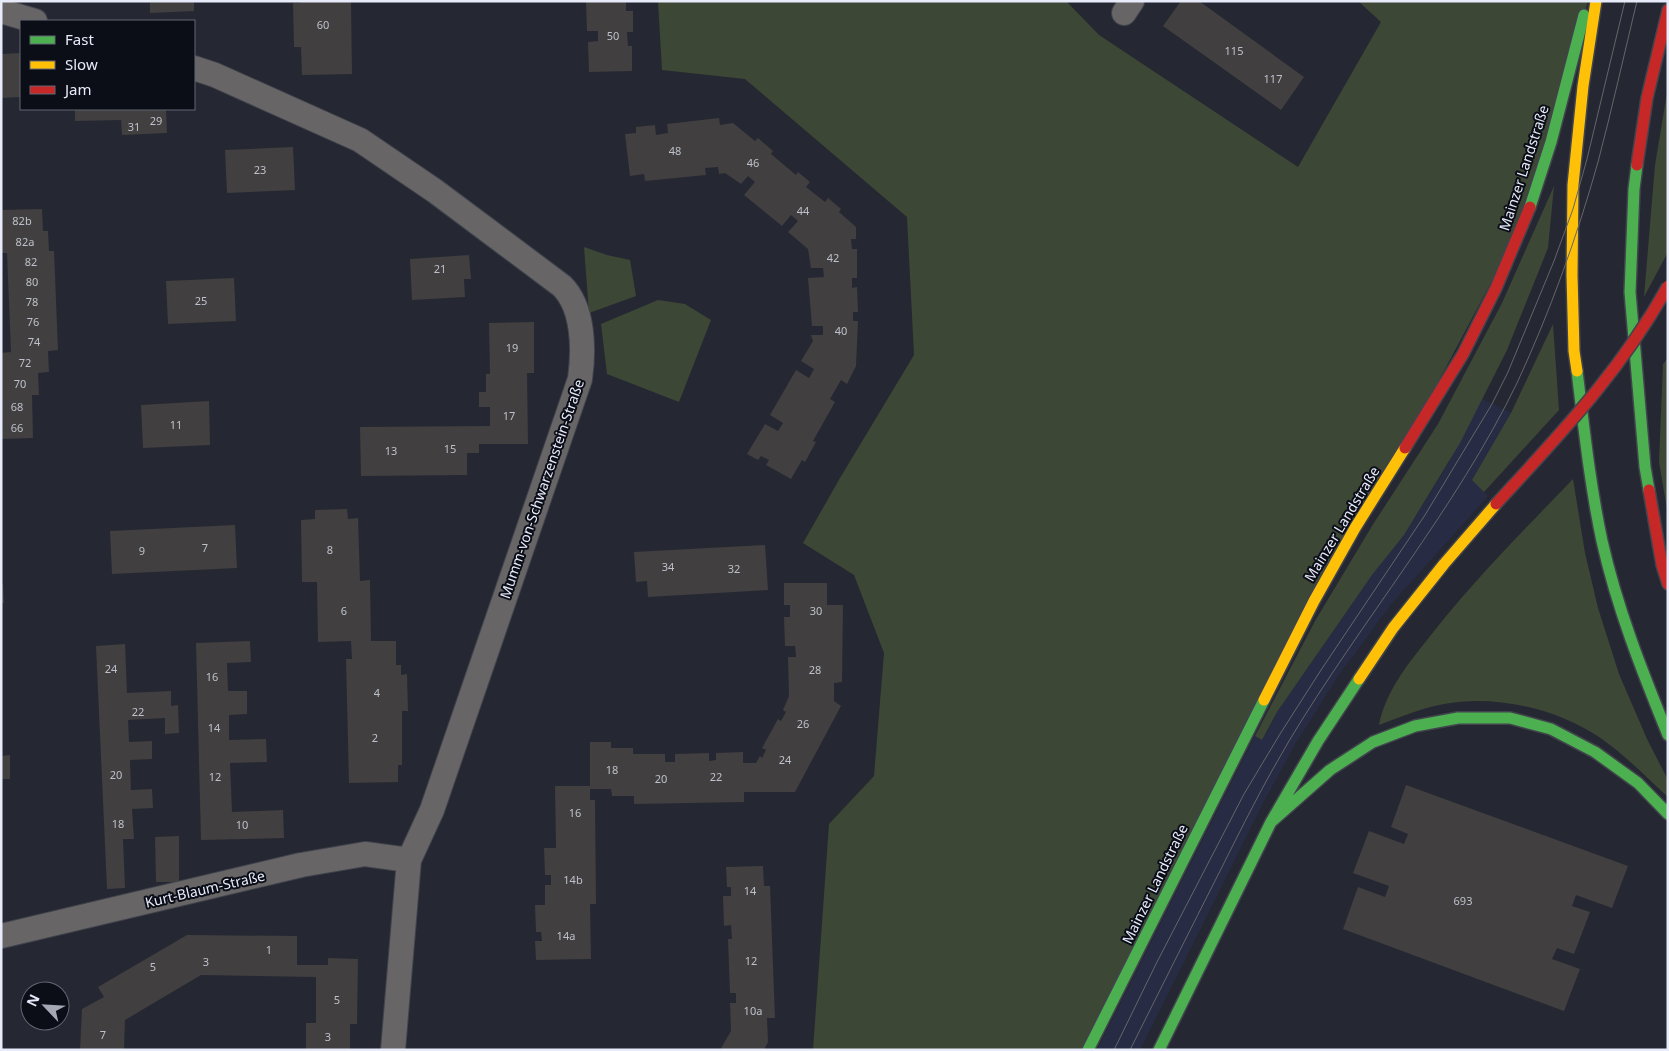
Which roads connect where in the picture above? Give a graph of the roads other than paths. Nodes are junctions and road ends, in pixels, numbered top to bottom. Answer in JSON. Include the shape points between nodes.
{"nodes":[{"id":1,"x":1588,"y":1,"type":"edge"},
{"id":2,"x":1596,"y":1,"type":"edge"},
{"id":3,"x":1668,"y":10,"type":"edge"},
{"id":4,"x":1,"y":11,"type":"edge"},
{"id":5,"x":32,"y":20,"type":"edge"},
{"id":6,"x":195,"y":68,"type":"edge"},
{"id":7,"x":1668,"y":286,"type":"edge"},
{"id":8,"x":1668,"y":584,"type":"edge"},
{"id":9,"x":1668,"y":735,"type":"edge"},
{"id":10,"x":1668,"y":814,"type":"edge"},
{"id":11,"x":1271,"y":822,"type":"junction"},
{"id":12,"x":409,"y":860,"type":"junction"},
{"id":13,"x":1,"y":936,"type":"edge"},
{"id":14,"x":1101,"y":1027,"type":"junction"},
{"id":15,"x":393,"y":1050,"type":"edge"},
{"id":16,"x":1083,"y":1050,"type":"edge"},
{"id":17,"x":1088,"y":1050,"type":"edge"},
{"id":18,"x":1160,"y":1050,"type":"edge"}],
"edges":[{"from":1,"to":14,"type":"main road","name":"Mainzer Landstraße","via":[[1551,142],[1528,211],[1496,288],[1463,354],[1355,528],[1314,601]]},
{"from":2,"to":9,"type":"main road","via":[[1573,185],[1574,351],[1602,541],[1627,632]]},
{"from":3,"to":8,"type":"main road","via":[[1647,98],[1636,180],[1630,292],[1645,467]]},
{"from":4,"to":5,"type":"street"},
{"from":6,"to":12,"type":"street","name":"Mumm-von-Schwarzenstein-Straße","via":[[360,140],[435,191],[554,280],[569,293],[575,305],[581,339],[580,380],[432,810]]},
{"from":7,"to":11,"type":"main road","bridge":true,"via":[[1634,343],[1602,386],[1444,564],[1393,628],[1318,741]]},
{"from":10,"to":11,"type":"main road","via":[[1638,783],[1595,752],[1551,729],[1510,718],[1458,718],[1415,726],[1373,742],[1330,770]]},
{"from":11,"to":18,"type":"main road"},
{"from":12,"to":13,"type":"street","name":"Kurt-Blaum-Straße","via":[[365,854],[310,864]]},
{"from":12,"to":15,"type":"street","name":"Mumm-von-Schwarzenstein-Straße"},
{"from":14,"to":16,"type":"street"},
{"from":14,"to":17,"type":"main road","name":"Mainzer Landstraße"}]}
